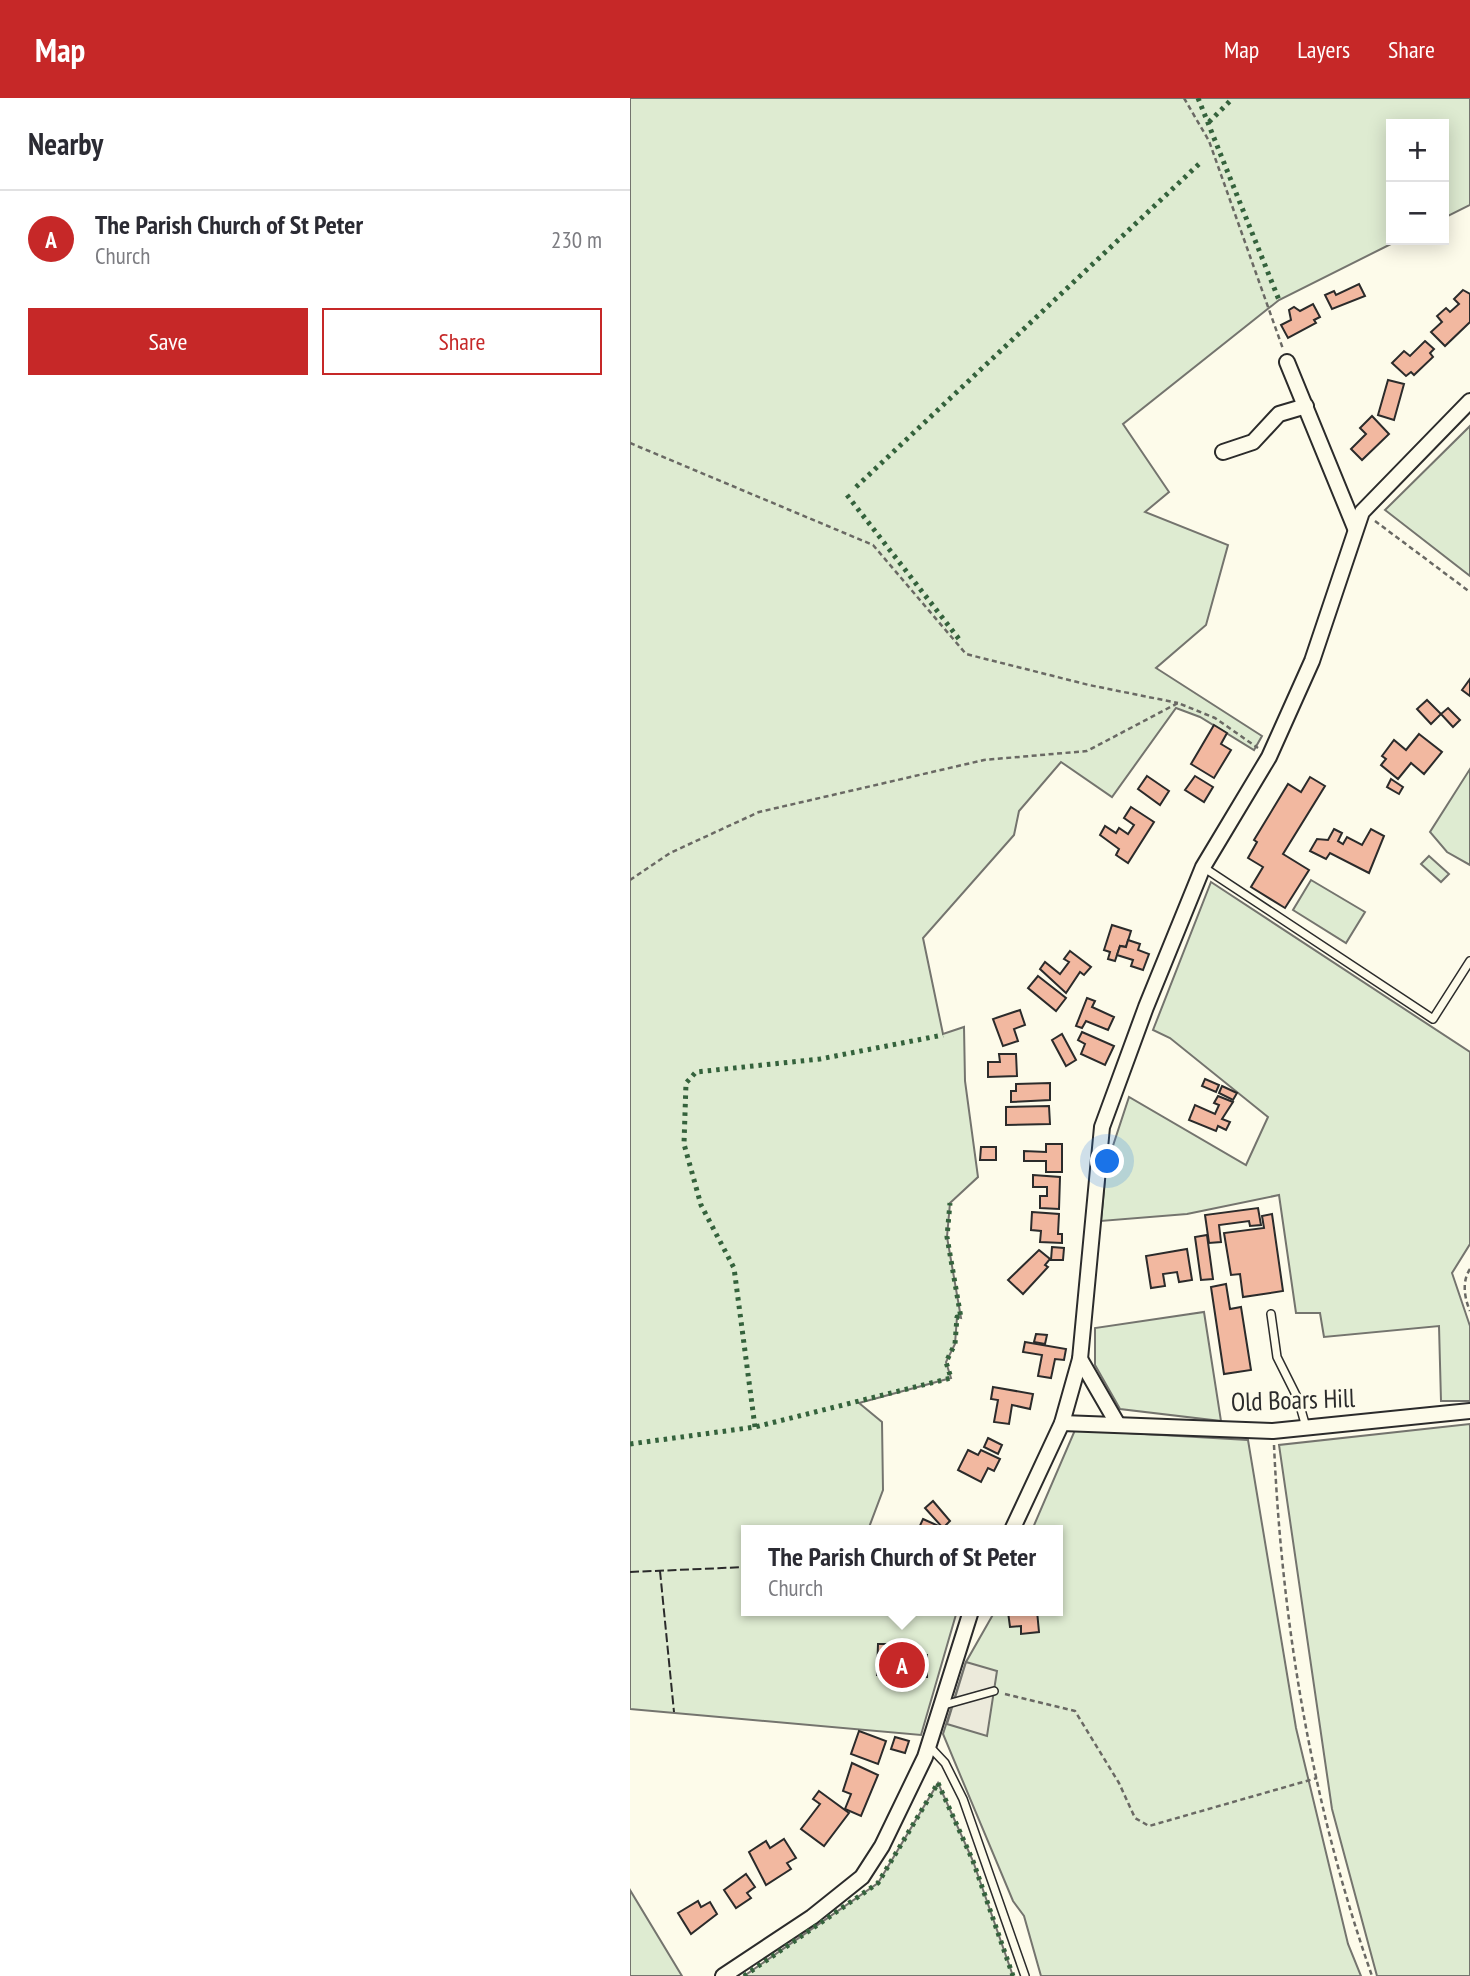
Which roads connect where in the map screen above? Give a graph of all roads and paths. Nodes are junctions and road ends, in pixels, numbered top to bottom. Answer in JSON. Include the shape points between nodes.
{"nodes":[{"id":1,"x":1184,"y":98,"type":"edge"},
{"id":2,"x":1287,"y":362,"type":"joint"},
{"id":3,"x":1470,"y":401,"type":"edge"},
{"id":4,"x":1306,"y":406,"type":"junction"},
{"id":5,"x":630,"y":443,"type":"edge"},
{"id":6,"x":1223,"y":452,"type":"dead end"},
{"id":7,"x":1362,"y":512,"type":"junction"},
{"id":8,"x":1355,"y":528,"type":"junction"},
{"id":9,"x":1470,"y":592,"type":"edge"},
{"id":10,"x":1178,"y":703,"type":"junction"},
{"id":11,"x":1269,"y":757,"type":"junction"},
{"id":12,"x":1203,"y":867,"type":"junction"},
{"id":13,"x":630,"y":880,"type":"edge"},
{"id":14,"x":1470,"y":961,"type":"edge"},
{"id":15,"x":1470,"y":1269,"type":"edge"},
{"id":16,"x":1470,"y":1311,"type":"edge"},
{"id":17,"x":1271,"y":1314,"type":"dead end"},
{"id":18,"x":1080,"y":1359,"type":"junction"},
{"id":19,"x":1470,"y":1411,"type":"edge"},
{"id":20,"x":1062,"y":1423,"type":"junction"},
{"id":21,"x":1117,"y":1423,"type":"junction"},
{"id":22,"x":1306,"y":1427,"type":"junction"},
{"id":23,"x":1273,"y":1431,"type":"junction"},
{"id":24,"x":1014,"y":1525,"type":"edge"},
{"id":25,"x":970,"y":1616,"type":"edge"},
{"id":26,"x":994,"y":1691,"type":"joint"},
{"id":27,"x":944,"y":1705,"type":"junction"},
{"id":28,"x":929,"y":1746,"type":"junction"},
{"id":29,"x":1317,"y":1778,"type":"junction"},
{"id":30,"x":723,"y":1976,"type":"edge"},
{"id":31,"x":1025,"y":1976,"type":"edge"},
{"id":32,"x":1372,"y":1976,"type":"edge"}],
"edges":[{"from":1,"to":2,"type":"path","via":[[1209,141]]},
{"from":2,"to":4,"type":"street"},
{"from":3,"to":7,"type":"street"},
{"from":4,"to":6,"type":"street","via":[[1279,414],[1253,442]]},
{"from":4,"to":8,"type":"street"},
{"from":5,"to":10,"type":"path","via":[[873,545],[966,654]]},
{"from":7,"to":8,"type":"street"},
{"from":7,"to":9,"type":"path"},
{"from":8,"to":11,"type":"street","via":[[1312,661]]},
{"from":10,"to":11,"type":"path","via":[[1215,718]]},
{"from":10,"to":13,"type":"path","via":[[1087,751],[984,760],[759,812],[670,853]]},
{"from":11,"to":12,"type":"street"},
{"from":12,"to":14,"type":"lane","via":[[1433,1019]]},
{"from":12,"to":18,"type":"street","via":[[1102,1127]]},
{"from":15,"to":16,"type":"path","via":[[1465,1277]]},
{"from":17,"to":22,"type":"lane","via":[[1277,1357]]},
{"from":18,"to":20,"type":"street"},
{"from":18,"to":21,"type":"street"},
{"from":19,"to":22,"type":"street","name":"Old Boars Hill"},
{"from":20,"to":21,"type":"street","name":"Old Boars Hill"},
{"from":20,"to":24,"type":"street"},
{"from":21,"to":23,"type":"street","name":"Old Boars Hill"},
{"from":22,"to":23,"type":"street","name":"Old Boars Hill"},
{"from":23,"to":29,"type":"path","via":[[1288,1624]]},
{"from":25,"to":27,"type":"street"},
{"from":26,"to":27,"type":"lane"},
{"from":26,"to":29,"type":"path","via":[[1075,1711],[1135,1818],[1149,1826]]},
{"from":27,"to":28,"type":"street"},
{"from":28,"to":30,"type":"street","via":[[882,1846],[862,1877],[812,1917]]},
{"from":28,"to":31,"type":"lane","via":[[945,1762],[963,1799]]},
{"from":29,"to":32,"type":"path"}]}
